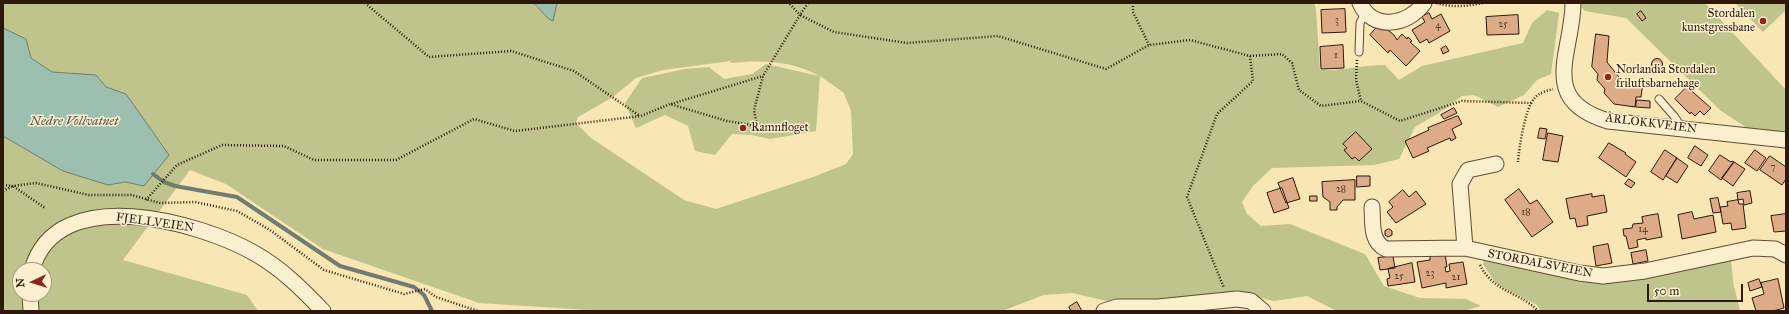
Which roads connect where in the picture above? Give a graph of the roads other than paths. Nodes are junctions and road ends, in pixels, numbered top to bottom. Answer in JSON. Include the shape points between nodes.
{"nodes":[{"id":1,"x":1424,"y":3,"type":"edge"},
{"id":2,"x":1573,"y":3,"type":"edge"},
{"id":3,"x":1362,"y":8,"type":"edge"},
{"id":4,"x":1359,"y":52,"type":"road end"},
{"id":5,"x":1659,"y":99,"type":"dead end"},
{"id":6,"x":1682,"y":128,"type":"junction"},
{"id":7,"x":1786,"y":140,"type":"edge"},
{"id":8,"x":1496,"y":164,"type":"dead end"},
{"id":9,"x":1372,"y":207,"type":"dead end"},
{"id":10,"x":1472,"y":249,"type":"junction"},
{"id":11,"x":1786,"y":254,"type":"edge"},
{"id":12,"x":35,"y":262,"type":"edge"},
{"id":13,"x":323,"y":311,"type":"edge"},
{"id":14,"x":1104,"y":311,"type":"edge"},
{"id":15,"x":1264,"y":311,"type":"edge"}],
"edges":[{"from":1,"to":3,"type":"street","via":[[1413,16],[1399,22],[1381,21]]},
{"from":2,"to":6,"type":"street","name":"ÅRLOKKVEIEN","via":[[1563,73],[1573,100],[1589,114],[1608,121]]},
{"from":3,"to":4,"type":"lane"},
{"from":5,"to":6,"type":"lane"},
{"from":6,"to":7,"type":"street","name":"ÅRLOKKVEIEN"},
{"from":8,"to":10,"type":"street","via":[[1468,170],[1460,184]]},
{"from":9,"to":10,"type":"street","name":"STORDALSVEIEN","via":[[1376,241],[1386,249]]},
{"from":10,"to":11,"type":"street","name":"STORDALSVEIEN","via":[[1579,274],[1603,276],[1646,271],[1753,248],[1775,249]]},
{"from":12,"to":13,"type":"street","name":"FJELLVEIEN","via":[[47,241],[64,228],[82,220],[100,216],[168,222],[230,240],[257,254],[284,273]]},
{"from":14,"to":15,"type":"street","via":[[1229,300],[1251,301]]}]}
